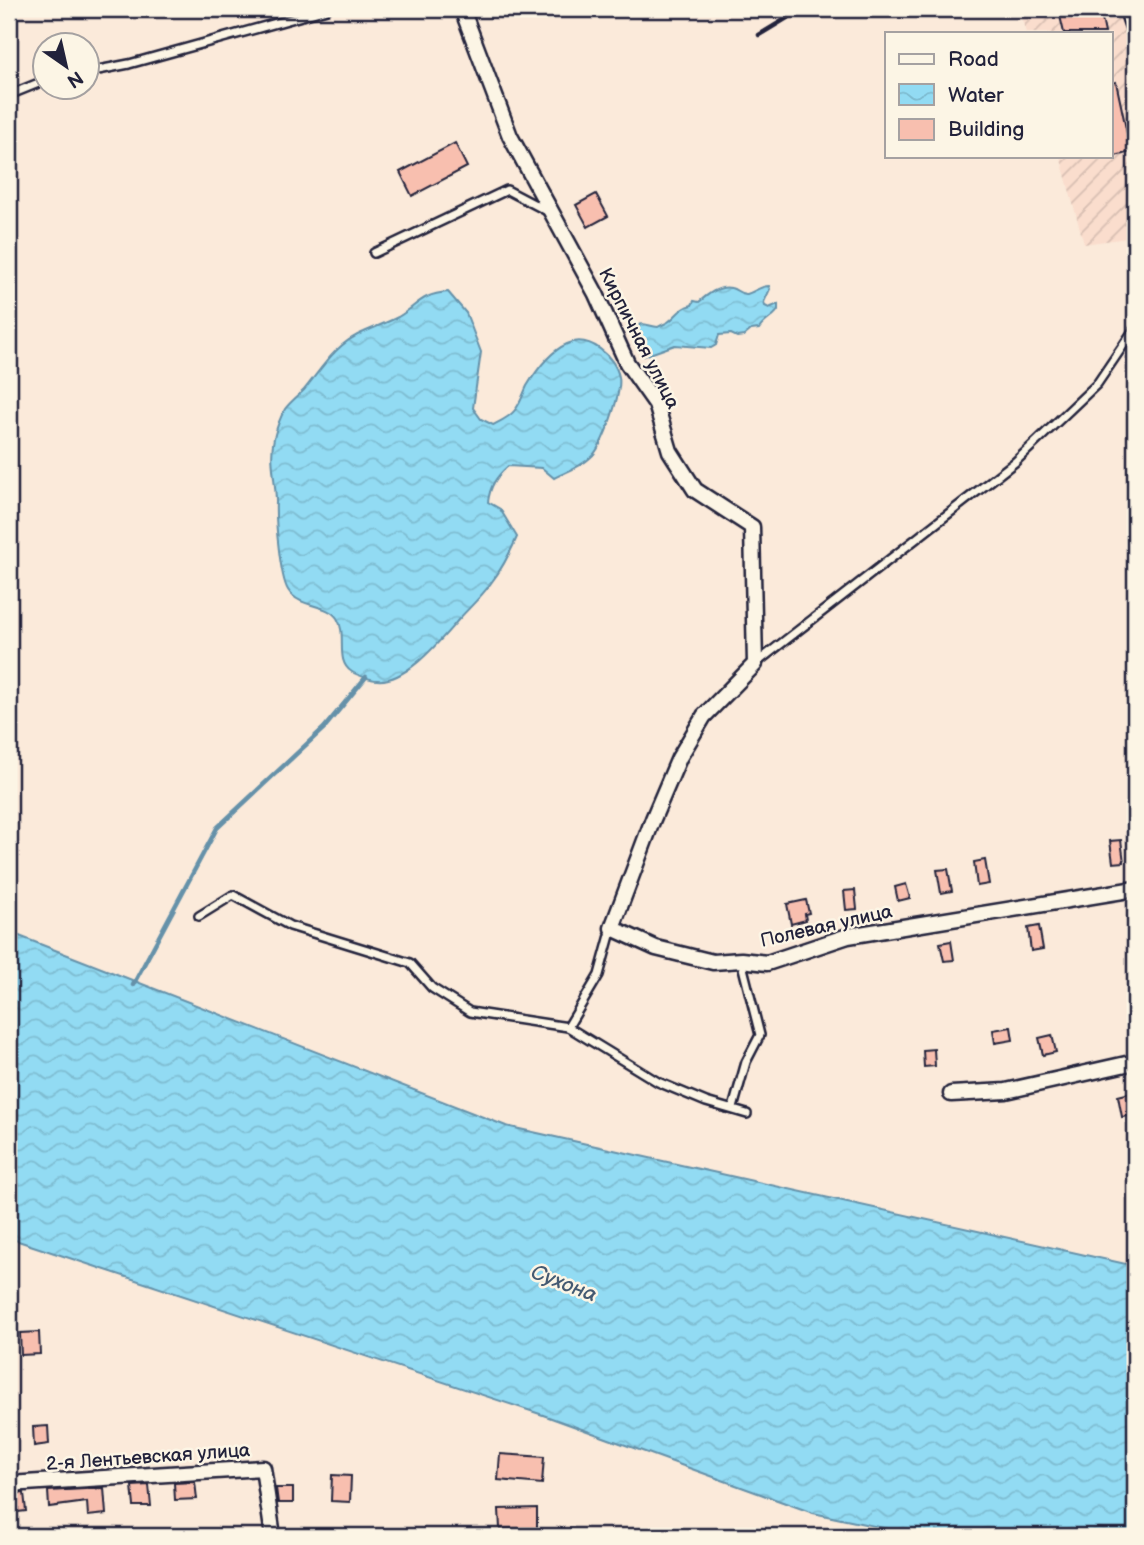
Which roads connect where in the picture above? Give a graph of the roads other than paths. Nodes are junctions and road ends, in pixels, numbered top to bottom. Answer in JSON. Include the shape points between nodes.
{"nodes":[{"id":1,"x":327,"y":9,"type":"edge"},
{"id":2,"x":462,"y":9,"type":"edge"},
{"id":3,"x":1123,"y":9,"type":"edge"},
{"id":4,"x":1135,"y":36,"type":"edge"},
{"id":5,"x":102,"y":69,"type":"edge"},
{"id":6,"x":32,"y":85,"type":"edge"},
{"id":7,"x":9,"y":94,"type":"edge"},
{"id":8,"x":551,"y":213,"type":"junction"},
{"id":9,"x":374,"y":253,"type":"dead end"},
{"id":10,"x":1135,"y":328,"type":"edge"},
{"id":11,"x":754,"y":664,"type":"junction"},
{"id":12,"x":1135,"y":889,"type":"edge"},
{"id":13,"x":200,"y":916,"type":"dead end"},
{"id":14,"x":612,"y":928,"type":"junction"},
{"id":15,"x":741,"y":960,"type":"junction"},
{"id":16,"x":568,"y":1027,"type":"junction"},
{"id":17,"x":1135,"y":1062,"type":"edge"},
{"id":18,"x":951,"y":1094,"type":"dead end"},
{"id":19,"x":733,"y":1108,"type":"junction"},
{"id":20,"x":747,"y":1114,"type":"dead end"},
{"id":21,"x":9,"y":1484,"type":"edge"},
{"id":22,"x":273,"y":1536,"type":"edge"}],
"edges":[{"from":1,"to":5,"type":"lane"},
{"from":2,"to":8,"type":"street","name":"Кирпичная улица","via":[[510,136]]},
{"from":3,"to":4,"type":"lane"},
{"from":6,"to":7,"type":"lane"},
{"from":8,"to":9,"type":"lane","via":[[507,190]]},
{"from":8,"to":11,"type":"street","name":"Кирпичная улица","via":[[596,293],[627,363],[656,404],[670,451],[695,489],[752,527]]},
{"from":10,"to":11,"type":"lane","via":[[1097,384],[1015,462]]},
{"from":11,"to":14,"type":"street","via":[[704,716],[679,758]]},
{"from":12,"to":15,"type":"street","name":"Полевая улица","via":[[848,936],[767,963]]},
{"from":13,"to":16,"type":"lane","via":[[233,895],[290,926],[410,963],[432,988],[470,1012]]},
{"from":14,"to":15,"type":"street","name":"Полевая улица","via":[[656,948],[713,962]]},
{"from":14,"to":16,"type":"lane","via":[[599,975]]},
{"from":15,"to":19,"type":"lane","via":[[760,1035],[746,1062]]},
{"from":16,"to":19,"type":"lane","via":[[658,1082]]},
{"from":17,"to":18,"type":"street","via":[[1006,1091]]},
{"from":19,"to":20,"type":"lane"},
{"from":21,"to":22,"type":"street","name":"2-я Лентьевская улица","via":[[263,1468]]}]}
